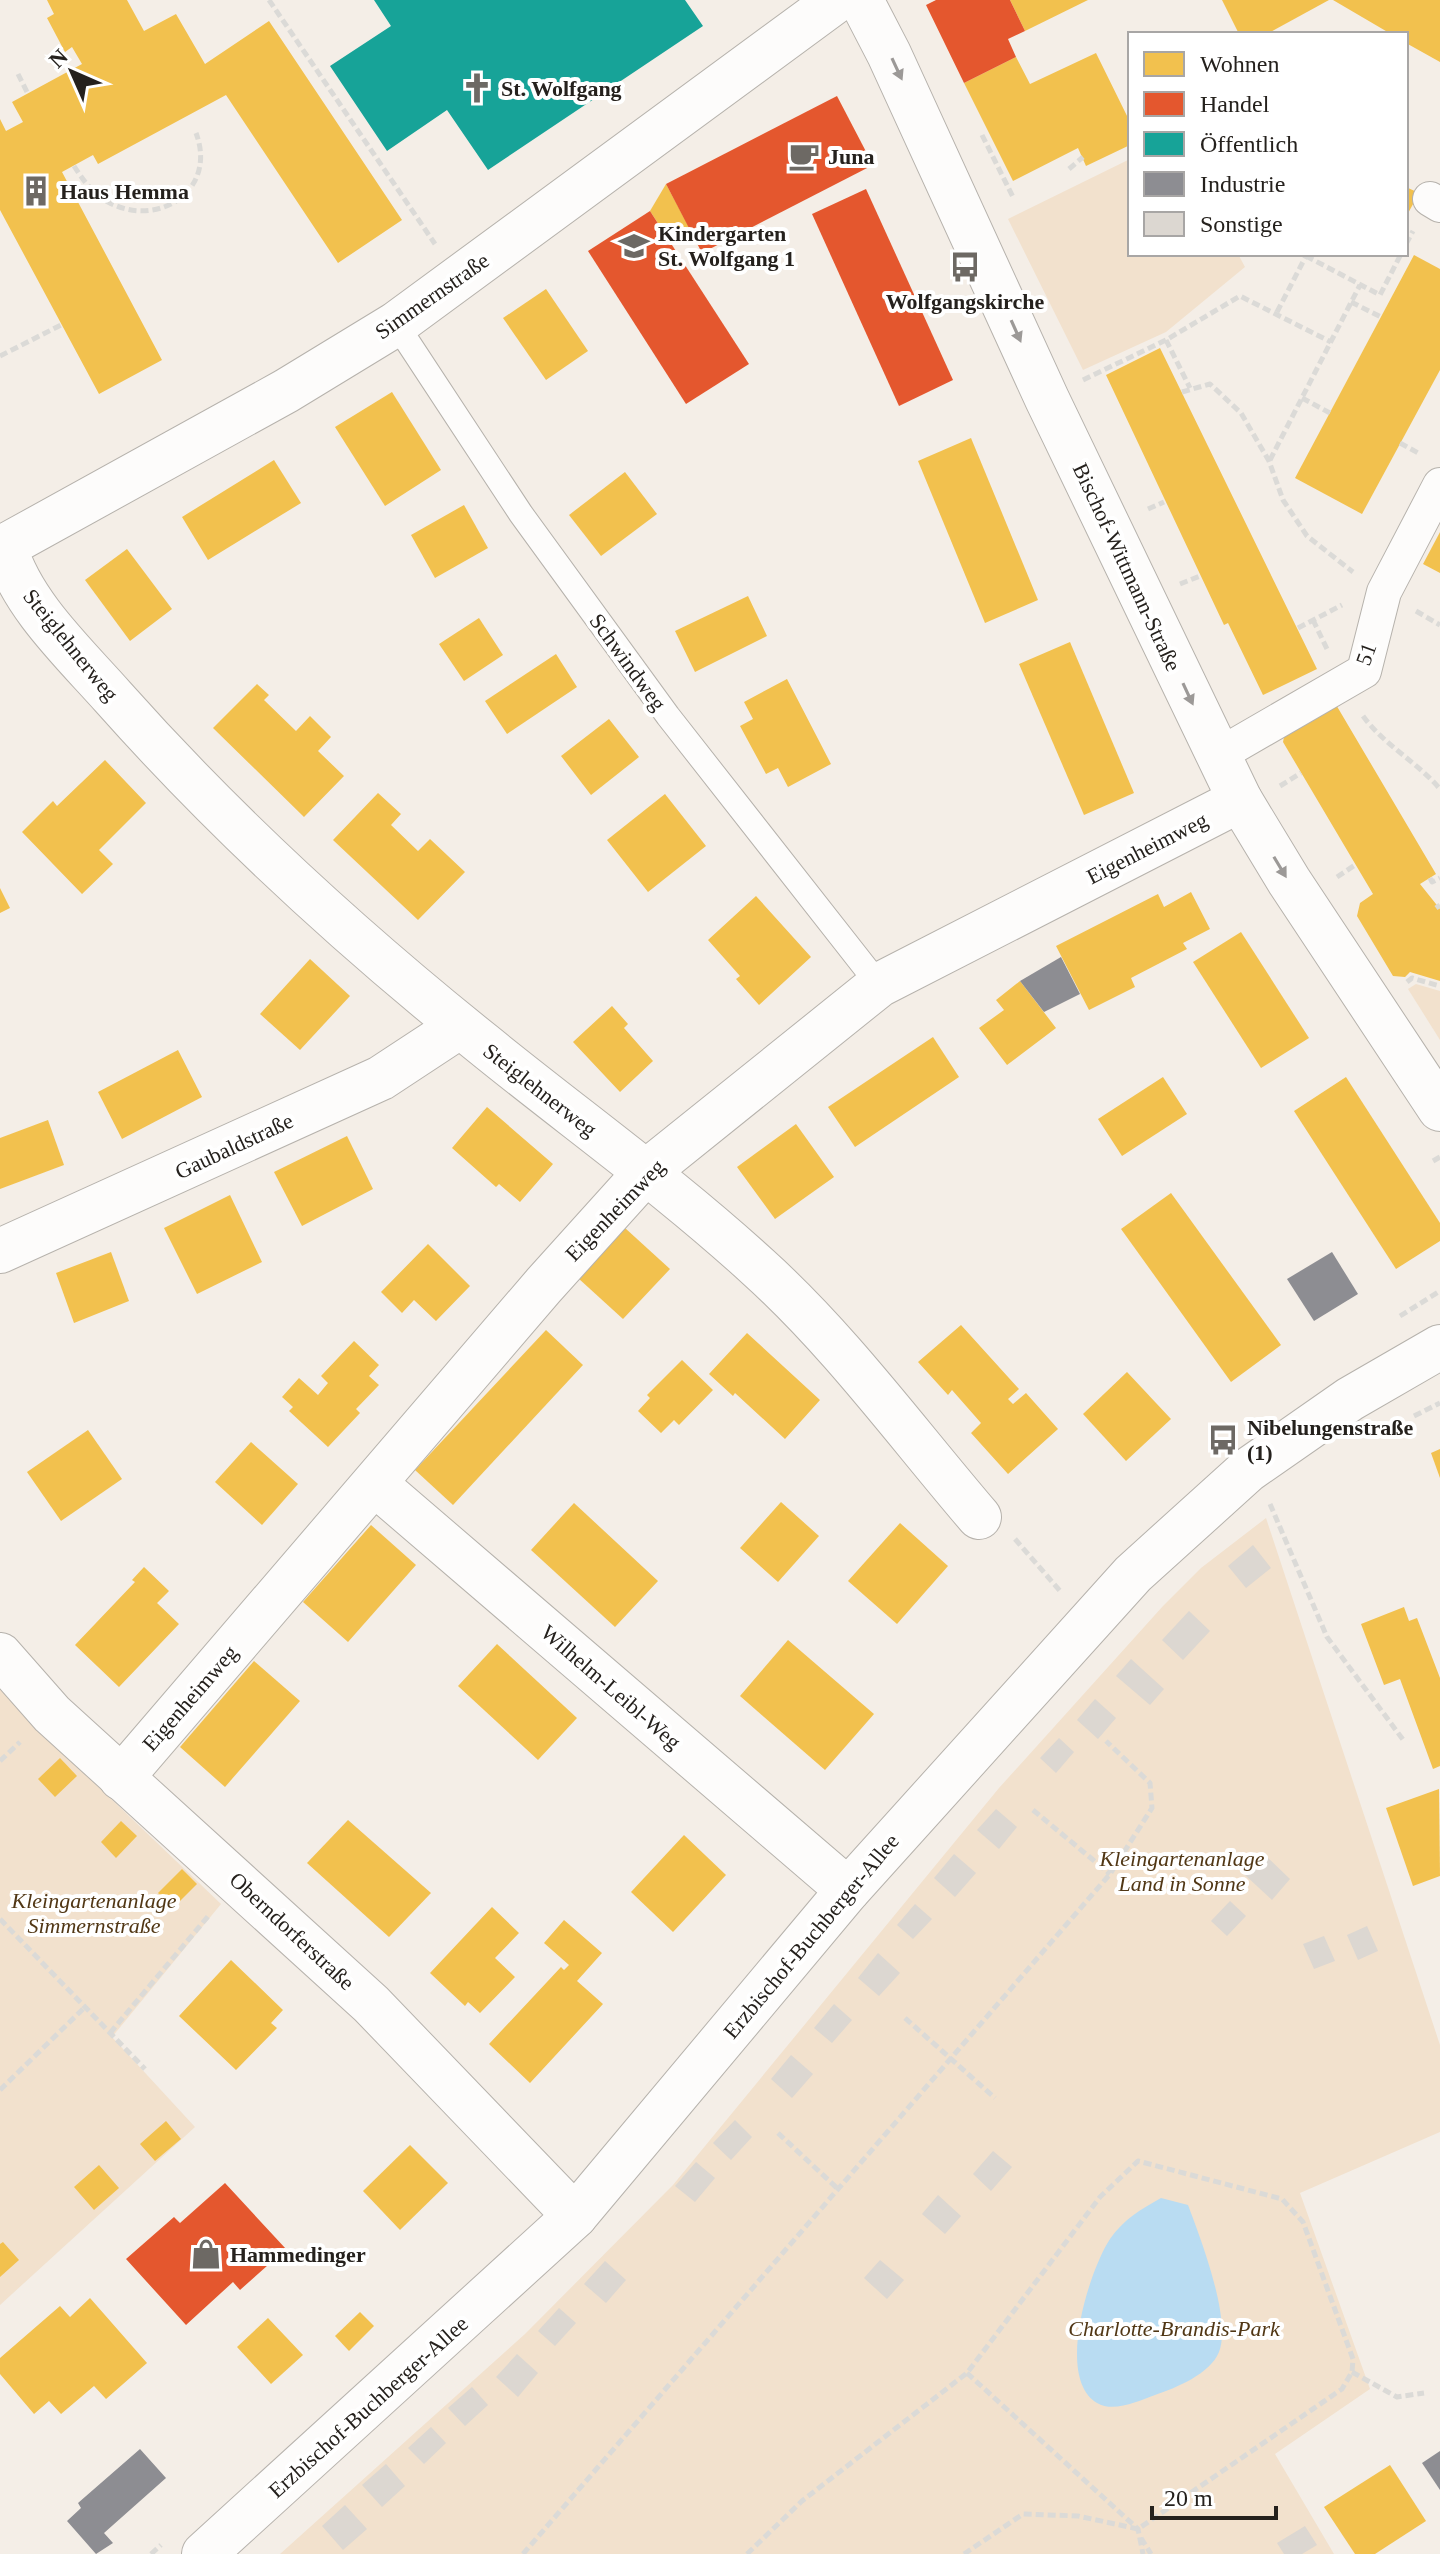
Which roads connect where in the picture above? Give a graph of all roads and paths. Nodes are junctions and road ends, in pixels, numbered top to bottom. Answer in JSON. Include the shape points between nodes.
{"nodes":[{"id":1,"x":269,"y":0,"type":"edge"},
{"id":2,"x":837,"y":0,"type":"edge"},
{"id":3,"x":861,"y":0,"type":"edge"},
{"id":4,"x":18,"y":74,"type":"dead end"},
{"id":5,"x":28,"y":94,"type":"dead end"},
{"id":6,"x":196,"y":133,"type":"dead end"},
{"id":7,"x":982,"y":135,"type":"dead end"},
{"id":8,"x":1083,"y":157,"type":"dead end"},
{"id":9,"x":74,"y":166,"type":"dead end"},
{"id":10,"x":1069,"y":169,"type":"dead end"},
{"id":11,"x":1013,"y":197,"type":"dead end"},
{"id":12,"x":439,"y":250,"type":"dead end"},
{"id":13,"x":1306,"y":256,"type":"edge"},
{"id":14,"x":1309,"y":256,"type":"edge"},
{"id":15,"x":1400,"y":256,"type":"edge"},
{"id":16,"x":1360,"y":285,"type":"junction"},
{"id":17,"x":1351,"y":302,"type":"junction"},
{"id":18,"x":1277,"y":312,"type":"junction"},
{"id":19,"x":1381,"y":317,"type":"dead end"},
{"id":20,"x":396,"y":324,"type":"junction"},
{"id":21,"x":61,"y":325,"type":"dead end"},
{"id":22,"x":1166,"y":340,"type":"junction"},
{"id":23,"x":1331,"y":342,"type":"junction"},
{"id":24,"x":0,"y":356,"type":"edge"},
{"id":25,"x":1190,"y":388,"type":"junction"},
{"id":26,"x":1182,"y":392,"type":"dead end"},
{"id":27,"x":1302,"y":398,"type":"junction"},
{"id":28,"x":1047,"y":399,"type":"junction"},
{"id":29,"x":1330,"y":413,"type":"dead end"},
{"id":30,"x":1269,"y":461,"type":"junction"},
{"id":31,"x":1440,"y":485,"type":"edge"},
{"id":32,"x":2,"y":548,"type":"edge"},
{"id":33,"x":1384,"y":592,"type":"junction"},
{"id":34,"x":1217,"y":756,"type":"junction"},
{"id":35,"x":1301,"y":773,"type":"dead end"},
{"id":36,"x":1258,"y":794,"type":"junction"},
{"id":37,"x":1355,"y":865,"type":"dead end"},
{"id":38,"x":1430,"y":878,"type":"dead end"},
{"id":39,"x":1440,"y":878,"type":"edge"},
{"id":40,"x":1330,"y":882,"type":"dead end"},
{"id":41,"x":879,"y":985,"type":"junction"},
{"id":42,"x":1440,"y":986,"type":"edge"},
{"id":43,"x":1396,"y":989,"type":"dead end"},
{"id":44,"x":460,"y":1026,"type":"junction"},
{"id":45,"x":1440,"y":1109,"type":"edge"},
{"id":46,"x":1440,"y":1157,"type":"edge"},
{"id":47,"x":1433,"y":1161,"type":"dead end"},
{"id":48,"x":645,"y":1173,"type":"junction"},
{"id":49,"x":0,"y":1251,"type":"edge"},
{"id":50,"x":1440,"y":1347,"type":"edge"},
{"id":51,"x":1248,"y":1470,"type":"junction"},
{"id":52,"x":375,"y":1484,"type":"junction"},
{"id":53,"x":979,"y":1517,"type":"joint"},
{"id":54,"x":1086,"y":1622,"type":"junction"},
{"id":55,"x":0,"y":1655,"type":"edge"},
{"id":56,"x":1106,"y":1741,"type":"dead end"},
{"id":57,"x":1404,"y":1741,"type":"dead end"},
{"id":58,"x":121,"y":1778,"type":"junction"},
{"id":59,"x":1033,"y":1810,"type":"dead end"},
{"id":60,"x":1110,"y":1874,"type":"junction"},
{"id":61,"x":848,"y":1890,"type":"junction"},
{"id":62,"x":214,"y":1908,"type":"dead end"},
{"id":63,"x":0,"y":1919,"type":"edge"},
{"id":64,"x":86,"y":2007,"type":"junction"},
{"id":65,"x":905,"y":2018,"type":"dead end"},
{"id":66,"x":110,"y":2033,"type":"junction"},
{"id":67,"x":950,"y":2060,"type":"junction"},
{"id":68,"x":145,"y":2069,"type":"dead end"},
{"id":69,"x":0,"y":2090,"type":"edge"},
{"id":70,"x":995,"y":2098,"type":"dead end"},
{"id":71,"x":778,"y":2133,"type":"dead end"},
{"id":72,"x":838,"y":2189,"type":"junction"},
{"id":73,"x":575,"y":2216,"type":"junction"},
{"id":74,"x":1352,"y":2372,"type":"junction"},
{"id":75,"x":967,"y":2373,"type":"junction"},
{"id":76,"x":1424,"y":2393,"type":"dead end"},
{"id":77,"x":1138,"y":2529,"type":"junction"},
{"id":78,"x":204,"y":2554,"type":"edge"},
{"id":79,"x":523,"y":2554,"type":"edge"},
{"id":80,"x":747,"y":2554,"type":"edge"},
{"id":81,"x":964,"y":2554,"type":"edge"},
{"id":82,"x":1143,"y":2554,"type":"edge"},
{"id":83,"x":1151,"y":2554,"type":"edge"}],
"edges":[{"from":1,"to":12,"type":"path"},
{"from":2,"to":20,"type":"street","name":"Simmernstraße"},
{"from":3,"to":28,"type":"street","name":"Bischof-Wittmann-Straße","one_way":true},
{"from":4,"to":5,"type":"path"},
{"from":6,"to":9,"type":"path","via":[[202,169],[197,183],[155,209],[137,211],[106,201]]},
{"from":7,"to":11,"type":"path"},
{"from":8,"to":10,"type":"path"},
{"from":13,"to":18,"type":"path"},
{"from":14,"to":16,"type":"path"},
{"from":15,"to":16,"type":"path","via":[[1380,295]]},
{"from":16,"to":17,"type":"path"},
{"from":17,"to":19,"type":"path"},
{"from":17,"to":23,"type":"path"},
{"from":18,"to":22,"type":"path","via":[[1240,296]]},
{"from":18,"to":23,"type":"path"},
{"from":20,"to":32,"type":"street","name":"Simmernstraße"},
{"from":20,"to":41,"type":"lane","name":"Schwindweg","via":[[521,514],[668,716]]},
{"from":21,"to":24,"type":"path"},
{"from":22,"to":25,"type":"path"},
{"from":22,"to":28,"type":"path"},
{"from":23,"to":27,"type":"path"},
{"from":25,"to":26,"type":"path"},
{"from":25,"to":30,"type":"path","via":[[1210,384],[1222,394],[1241,413]]},
{"from":27,"to":29,"type":"path"},
{"from":27,"to":30,"type":"path"},
{"from":28,"to":34,"type":"street","name":"Bischof-Wittmann-Straße","one_way":true},
{"from":30,"to":33,"type":"path","via":[[1283,500],[1307,536]]},
{"from":31,"to":33,"type":"street","name":"51"},
{"from":32,"to":44,"type":"street","name":"Steiglehnerweg","via":[[12,571],[55,630],[159,748],[315,898]]},
{"from":33,"to":34,"type":"street","name":"51","via":[[1364,671]]},
{"from":34,"to":36,"type":"street","name":"Bischof-Wittmann-Straße"},
{"from":35,"to":36,"type":"path"},
{"from":36,"to":41,"type":"street","name":"Eigenheimweg"},
{"from":36,"to":45,"type":"street","name":"Bischof-Wittmann-Straße","one_way":true,"via":[[1323,933]]},
{"from":37,"to":40,"type":"path"},
{"from":38,"to":39,"type":"path"},
{"from":41,"to":48,"type":"street","name":"Eigenheimweg"},
{"from":42,"to":43,"type":"path","via":[[1412,978]]},
{"from":44,"to":48,"type":"street","name":"Steiglehnerweg"},
{"from":44,"to":49,"type":"street","name":"Gaubaldstraße","via":[[381,1078]]},
{"from":46,"to":47,"type":"path"},
{"from":48,"to":52,"type":"street","name":"Eigenheimweg"},
{"from":48,"to":53,"type":"street","name":"Steiglehnerweg","via":[[759,1267]]},
{"from":50,"to":51,"type":"street","name":"Erzbischof-Buchberger-Allee","via":[[1350,1399]]},
{"from":51,"to":54,"type":"street","name":"Erzbischof-Buchberger-Allee"},
{"from":51,"to":57,"type":"path","via":[[1269,1503],[1327,1637]]},
{"from":52,"to":58,"type":"street","name":"Eigenheimweg"},
{"from":52,"to":61,"type":"street","name":"Wilhelm-Leibl-Weg"},
{"from":53,"to":54,"type":"path","via":[[997,1520]]},
{"from":54,"to":61,"type":"street","name":"Erzbischof-Buchberger-Allee"},
{"from":55,"to":58,"type":"street","name":"Oberndorferstraße","via":[[52,1714]]},
{"from":56,"to":60,"type":"path","via":[[1150,1783],[1152,1808]]},
{"from":58,"to":73,"type":"street","name":"Oberndorferstraße","via":[[371,2004]]},
{"from":59,"to":60,"type":"path"},
{"from":60,"to":67,"type":"path"},
{"from":61,"to":73,"type":"street","name":"Erzbischof-Buchberger-Allee"},
{"from":62,"to":66,"type":"path"},
{"from":63,"to":64,"type":"path"},
{"from":64,"to":66,"type":"path"},
{"from":64,"to":69,"type":"path"},
{"from":65,"to":67,"type":"path"},
{"from":66,"to":68,"type":"path"},
{"from":67,"to":70,"type":"path"},
{"from":67,"to":72,"type":"path"},
{"from":71,"to":72,"type":"path"},
{"from":72,"to":79,"type":"path"},
{"from":73,"to":78,"type":"street","name":"Erzbischof-Buchberger-Allee"},
{"from":74,"to":75,"type":"path","via":[[1353,2359],[1303,2222],[1282,2199],[1138,2161],[1100,2197]]},
{"from":74,"to":76,"type":"path","via":[[1397,2397]]},
{"from":74,"to":77,"type":"path","via":[[1342,2389],[1292,2426]]},
{"from":75,"to":77,"type":"path"},
{"from":75,"to":80,"type":"path","via":[[802,2501]]},
{"from":77,"to":81,"type":"path","via":[[1078,2516],[1023,2514]]},
{"from":77,"to":82,"type":"path"},
{"from":77,"to":83,"type":"path"}]}
